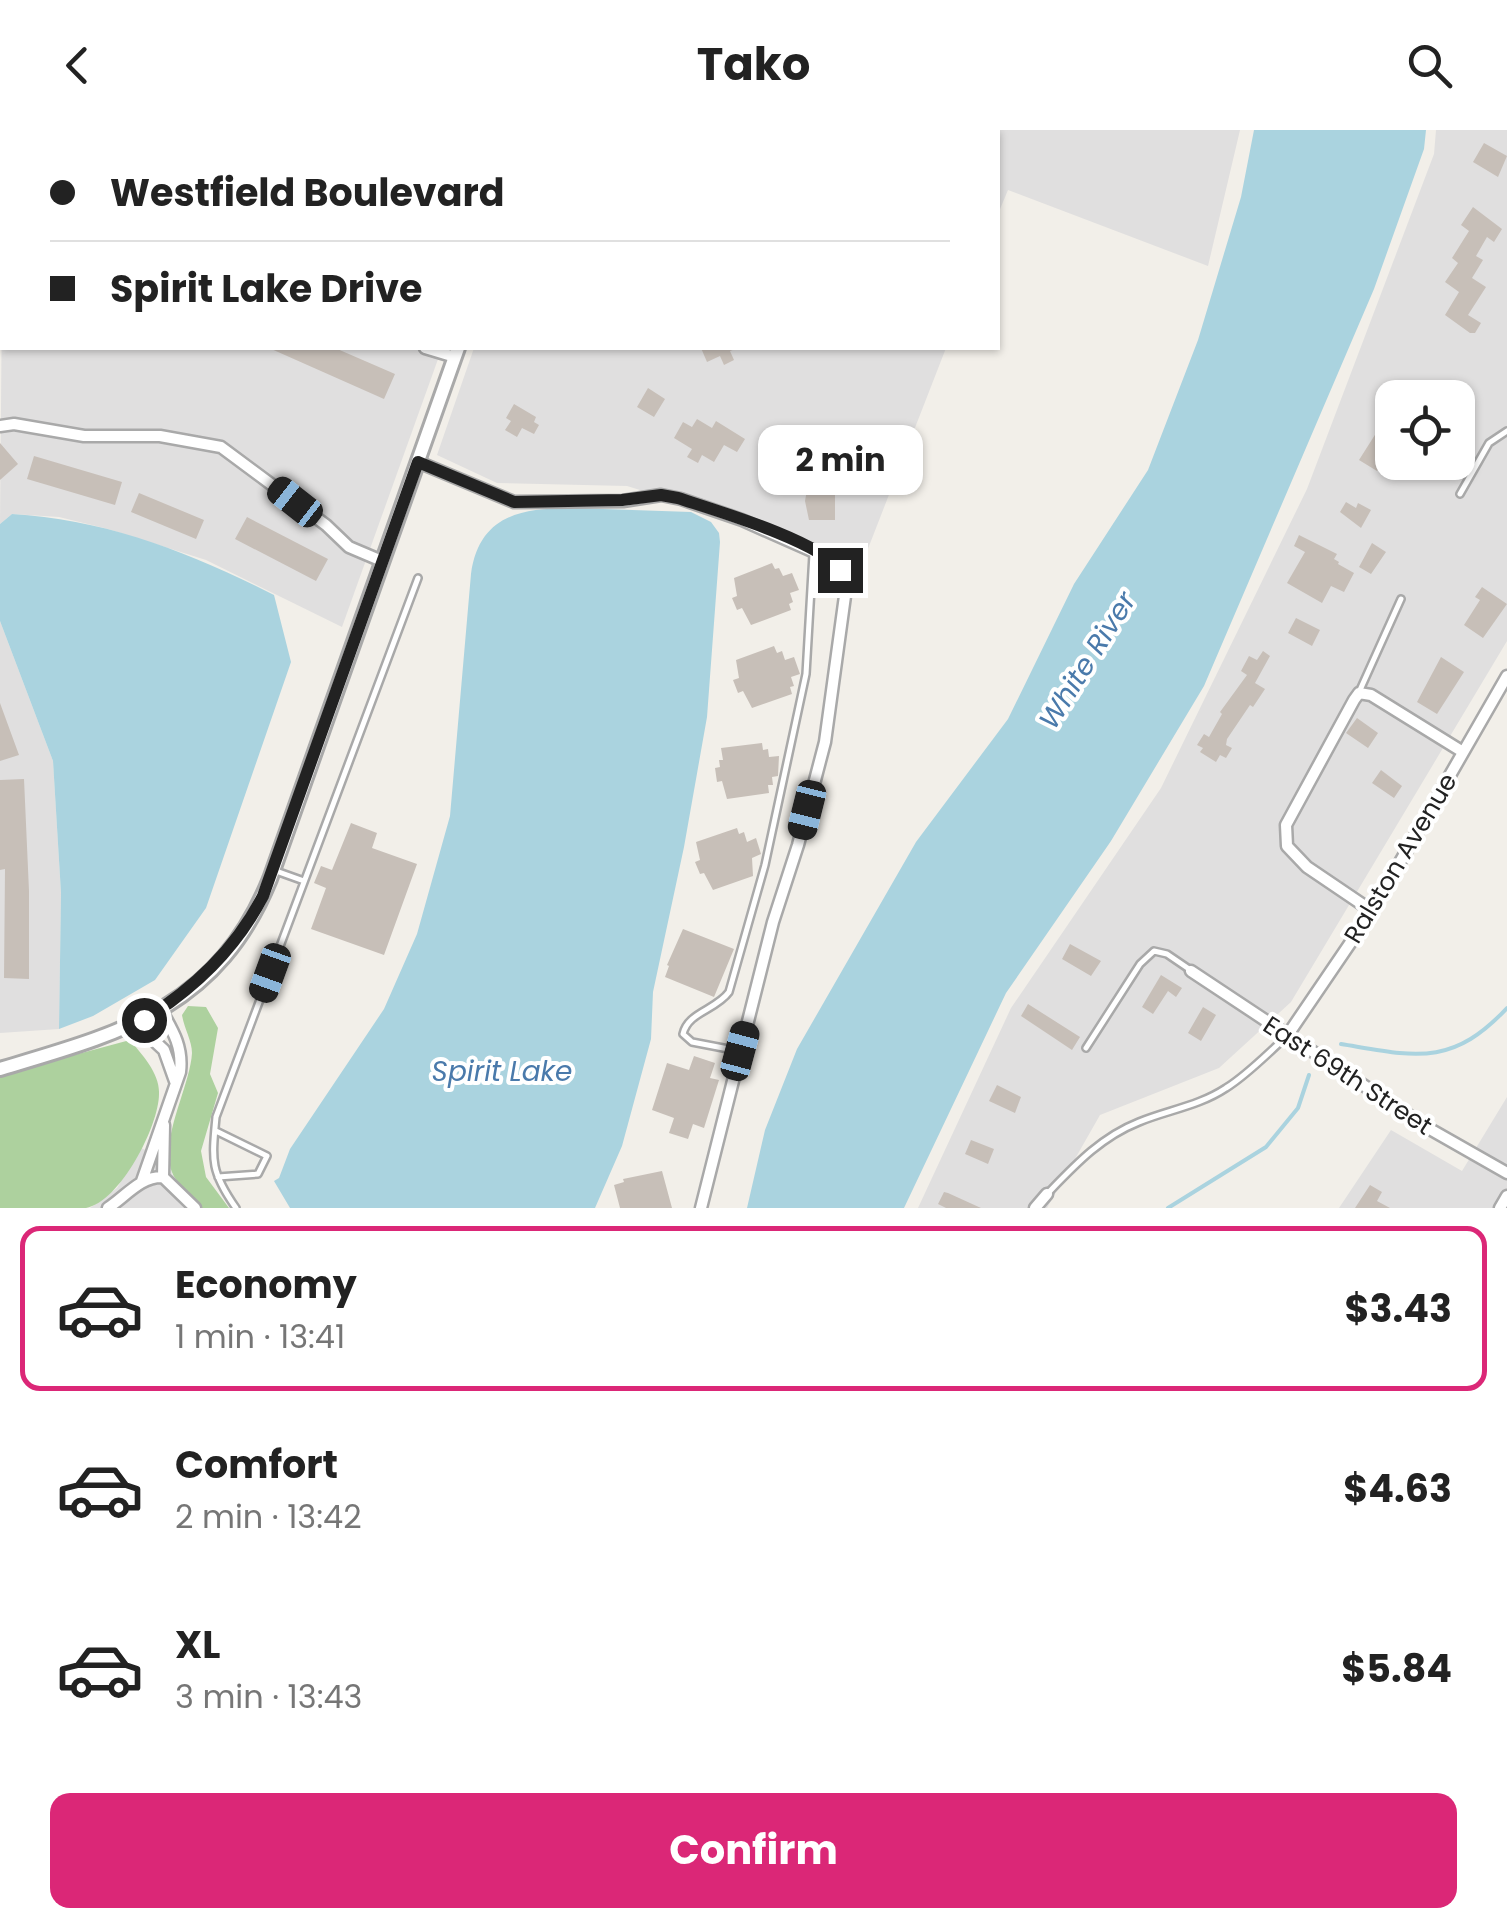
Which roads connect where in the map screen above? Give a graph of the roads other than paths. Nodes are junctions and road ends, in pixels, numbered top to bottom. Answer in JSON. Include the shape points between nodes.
{"nodes":[{"id":1,"x":457,"y":352,"type":"edge"},
{"id":2,"x":0,"y":426,"type":"edge"},
{"id":3,"x":1507,"y":431,"type":"edge"},
{"id":4,"x":418,"y":462,"type":"junction"},
{"id":5,"x":1460,"y":494,"type":"dead end"},
{"id":6,"x":813,"y":550,"type":"junction"},
{"id":7,"x":382,"y":561,"type":"junction"},
{"id":8,"x":418,"y":578,"type":"dead end"},
{"id":9,"x":1401,"y":600,"type":"dead end"},
{"id":10,"x":1507,"y":676,"type":"edge"},
{"id":11,"x":1359,"y":693,"type":"junction"},
{"id":12,"x":1464,"y":752,"type":"junction"},
{"id":13,"x":274,"y":870,"type":"junction"},
{"id":14,"x":304,"y":881,"type":"junction"},
{"id":15,"x":1372,"y":911,"type":"junction"},
{"id":16,"x":1192,"y":971,"type":"joint"},
{"id":17,"x":161,"y":1010,"type":"junction"},
{"id":18,"x":136,"y":1024,"type":"junction"},
{"id":19,"x":1288,"y":1036,"type":"junction"},
{"id":20,"x":1086,"y":1048,"type":"dead end"},
{"id":21,"x":740,"y":1051,"type":"junction"},
{"id":22,"x":2,"y":1069,"type":"edge"},
{"id":23,"x":178,"y":1077,"type":"junction"},
{"id":24,"x":165,"y":1119,"type":"junction"},
{"id":25,"x":215,"y":1130,"type":"junction"},
{"id":26,"x":1507,"y":1173,"type":"edge"},
{"id":27,"x":218,"y":1177,"type":"junction"},
{"id":28,"x":153,"y":1178,"type":"junction"},
{"id":29,"x":1047,"y":1194,"type":"joint"},
{"id":30,"x":1507,"y":1196,"type":"edge"},
{"id":31,"x":108,"y":1208,"type":"edge"},
{"id":32,"x":195,"y":1208,"type":"edge"},
{"id":33,"x":236,"y":1208,"type":"edge"},
{"id":34,"x":701,"y":1208,"type":"edge"},
{"id":35,"x":1035,"y":1208,"type":"edge"},
{"id":36,"x":1500,"y":1208,"type":"edge"}],
"edges":[{"from":1,"to":4,"type":"street"},
{"from":2,"to":7,"type":"street","via":[[160,436],[221,447],[348,547]]},
{"from":3,"to":5,"type":"lane","via":[[1489,442]]},
{"from":4,"to":6,"type":"street","via":[[514,502],[671,496]]},
{"from":4,"to":7,"type":"street"},
{"from":6,"to":21,"type":"street","via":[[836,564],[845,582],[836,671],[820,759]]},
{"from":6,"to":21,"type":"lane","via":[[806,674],[764,865],[729,992],[689,1020],[683,1034],[692,1042]]},
{"from":7,"to":13,"type":"street"},
{"from":8,"to":14,"type":"lane"},
{"from":9,"to":11,"type":"lane"},
{"from":10,"to":12,"type":"street","name":"Ralston Avenue"},
{"from":11,"to":12,"type":"street"},
{"from":11,"to":15,"type":"street","via":[[1286,825],[1286,836],[1308,867]]},
{"from":12,"to":15,"type":"street","name":"Ralston Avenue"},
{"from":13,"to":14,"type":"lane"},
{"from":13,"to":17,"type":"street","via":[[224,955]]},
{"from":14,"to":25,"type":"lane"},
{"from":15,"to":19,"type":"street","name":"Ralston Avenue"},
{"from":16,"to":19,"type":"street","name":"East 69th Street"},
{"from":16,"to":20,"type":"lane","via":[[1154,951]]},
{"from":17,"to":18,"type":"street"},
{"from":17,"to":23,"type":"street","via":[[178,1040]]},
{"from":18,"to":22,"type":"street"},
{"from":18,"to":23,"type":"street","via":[[164,1050]]},
{"from":19,"to":26,"type":"street","name":"East 69th Street"},
{"from":19,"to":29,"type":"lane","via":[[1224,1090],[1109,1136]]},
{"from":21,"to":34,"type":"street"},
{"from":23,"to":24,"type":"street"},
{"from":24,"to":28,"type":"street"},
{"from":24,"to":28,"type":"street"},
{"from":25,"to":27,"type":"lane","via":[[212,1163]]},
{"from":25,"to":27,"type":"lane","via":[[267,1156],[258,1174]]},
{"from":27,"to":33,"type":"lane"},
{"from":28,"to":31,"type":"street"},
{"from":28,"to":32,"type":"street"},
{"from":29,"to":35,"type":"street"},
{"from":30,"to":36,"type":"street"}]}
